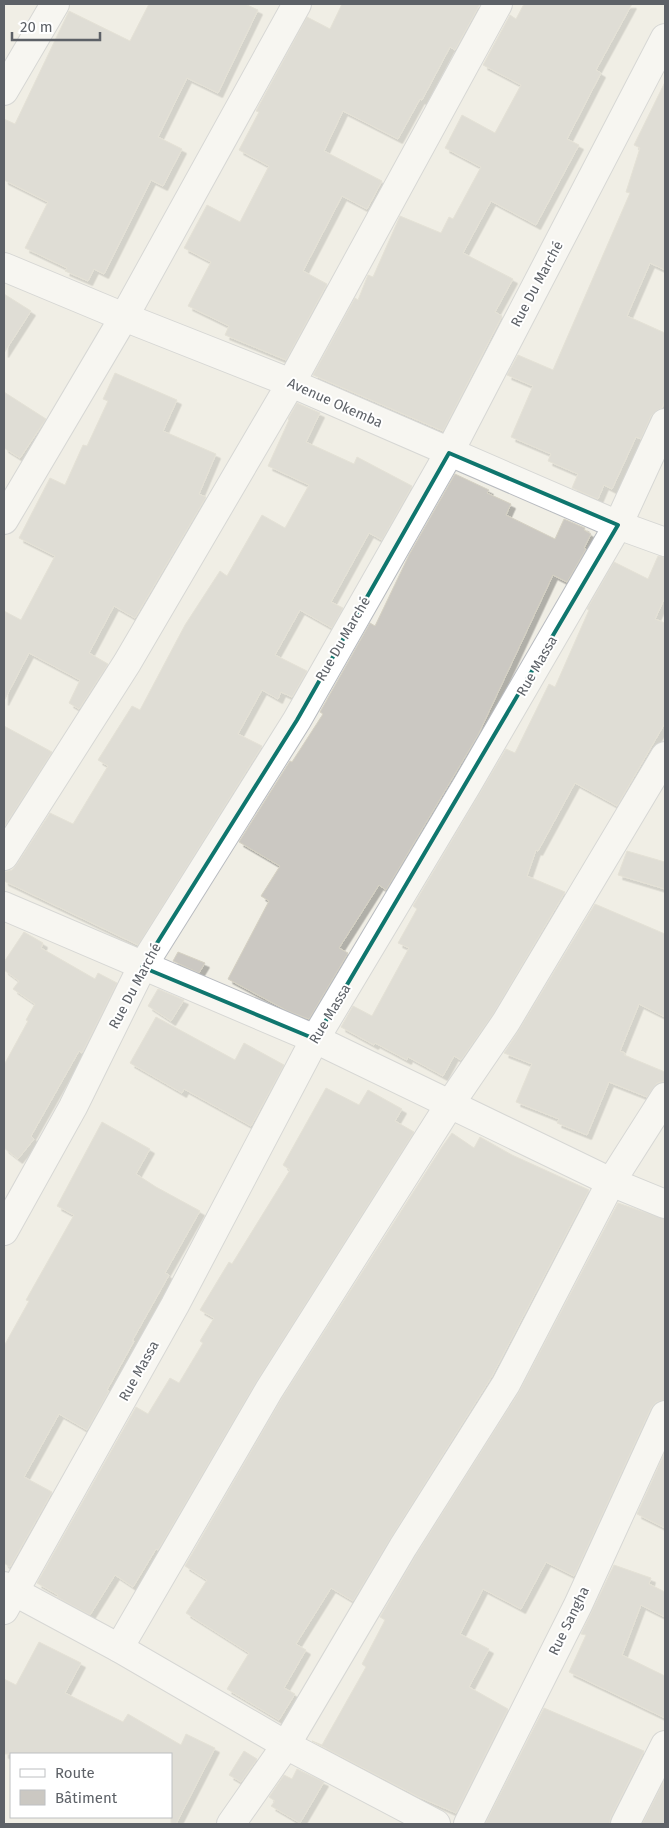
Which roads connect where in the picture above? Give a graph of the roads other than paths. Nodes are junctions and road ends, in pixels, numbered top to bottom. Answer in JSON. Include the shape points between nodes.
{"nodes":[{"id":1,"x":55,"y":4,"type":"edge"},
{"id":2,"x":297,"y":4,"type":"edge"},
{"id":3,"x":498,"y":4,"type":"edge"},
{"id":4,"x":665,"y":38,"type":"edge"},
{"id":5,"x":4,"y":91,"type":"edge"},
{"id":6,"x":4,"y":267,"type":"edge"},
{"id":7,"x":124,"y":317,"type":"junction"},
{"id":8,"x":291,"y":383,"type":"junction"},
{"id":9,"x":665,"y":423,"type":"edge"},
{"id":10,"x":449,"y":452,"type":"junction"},
{"id":11,"x":4,"y":520,"type":"edge"},
{"id":12,"x":618,"y":525,"type":"junction"},
{"id":13,"x":665,"y":542,"type":"edge"},
{"id":14,"x":665,"y":756,"type":"edge"},
{"id":15,"x":4,"y":856,"type":"edge"},
{"id":16,"x":4,"y":906,"type":"edge"},
{"id":17,"x":142,"y":967,"type":"junction"},
{"id":18,"x":315,"y":1039,"type":"junction"},
{"id":19,"x":665,"y":1097,"type":"edge"},
{"id":20,"x":450,"y":1104,"type":"junction"},
{"id":21,"x":611,"y":1182,"type":"junction"},
{"id":22,"x":665,"y":1204,"type":"edge"},
{"id":23,"x":4,"y":1231,"type":"edge"},
{"id":24,"x":665,"y":1416,"type":"edge"},
{"id":25,"x":7,"y":1596,"type":"edge"},
{"id":26,"x":118,"y":1648,"type":"junction"},
{"id":27,"x":286,"y":1745,"type":"junction"},
{"id":28,"x":665,"y":1745,"type":"edge"},
{"id":29,"x":231,"y":1824,"type":"edge"},
{"id":30,"x":436,"y":1824,"type":"edge"},
{"id":31,"x":468,"y":1824,"type":"edge"},
{"id":32,"x":625,"y":1824,"type":"edge"}],
"edges":[{"from":1,"to":5,"type":"street"},
{"from":2,"to":7,"type":"street"},
{"from":3,"to":8,"type":"street"},
{"from":4,"to":10,"type":"street","name":"Rue Du Marché"},
{"from":6,"to":7,"type":"street","name":"Avenue Okemba"},
{"from":7,"to":8,"type":"street","name":"Avenue Okemba"},
{"from":7,"to":11,"type":"street"},
{"from":8,"to":10,"type":"street","name":"Avenue Okemba"},
{"from":8,"to":15,"type":"street","via":[[127,663]]},
{"from":9,"to":12,"type":"street","name":"Rue Massa"},
{"from":10,"to":12,"type":"street","name":"Avenue Okemba"},
{"from":10,"to":17,"type":"street","name":"Rue Du Marché","via":[[297,720]]},
{"from":12,"to":13,"type":"street","name":"Avenue Okemba"},
{"from":12,"to":18,"type":"street","name":"Rue Massa"},
{"from":14,"to":20,"type":"street","via":[[506,1022]]},
{"from":16,"to":17,"type":"street"},
{"from":17,"to":18,"type":"street"},
{"from":17,"to":23,"type":"street","name":"Rue Du Marché","via":[[73,1107]]},
{"from":18,"to":20,"type":"street"},
{"from":18,"to":25,"type":"street","name":"Rue Massa","via":[[175,1305]]},
{"from":19,"to":21,"type":"street"},
{"from":20,"to":21,"type":"street"},
{"from":20,"to":26,"type":"street","via":[[269,1390]]},
{"from":21,"to":22,"type":"street"},
{"from":21,"to":27,"type":"street","via":[[506,1384],[403,1547]]},
{"from":24,"to":31,"type":"street","name":"Rue Sangha","via":[[578,1605]]},
{"from":25,"to":26,"type":"street"},
{"from":26,"to":27,"type":"street"},
{"from":27,"to":29,"type":"street"},
{"from":27,"to":30,"type":"street"},
{"from":28,"to":32,"type":"street"}]}
